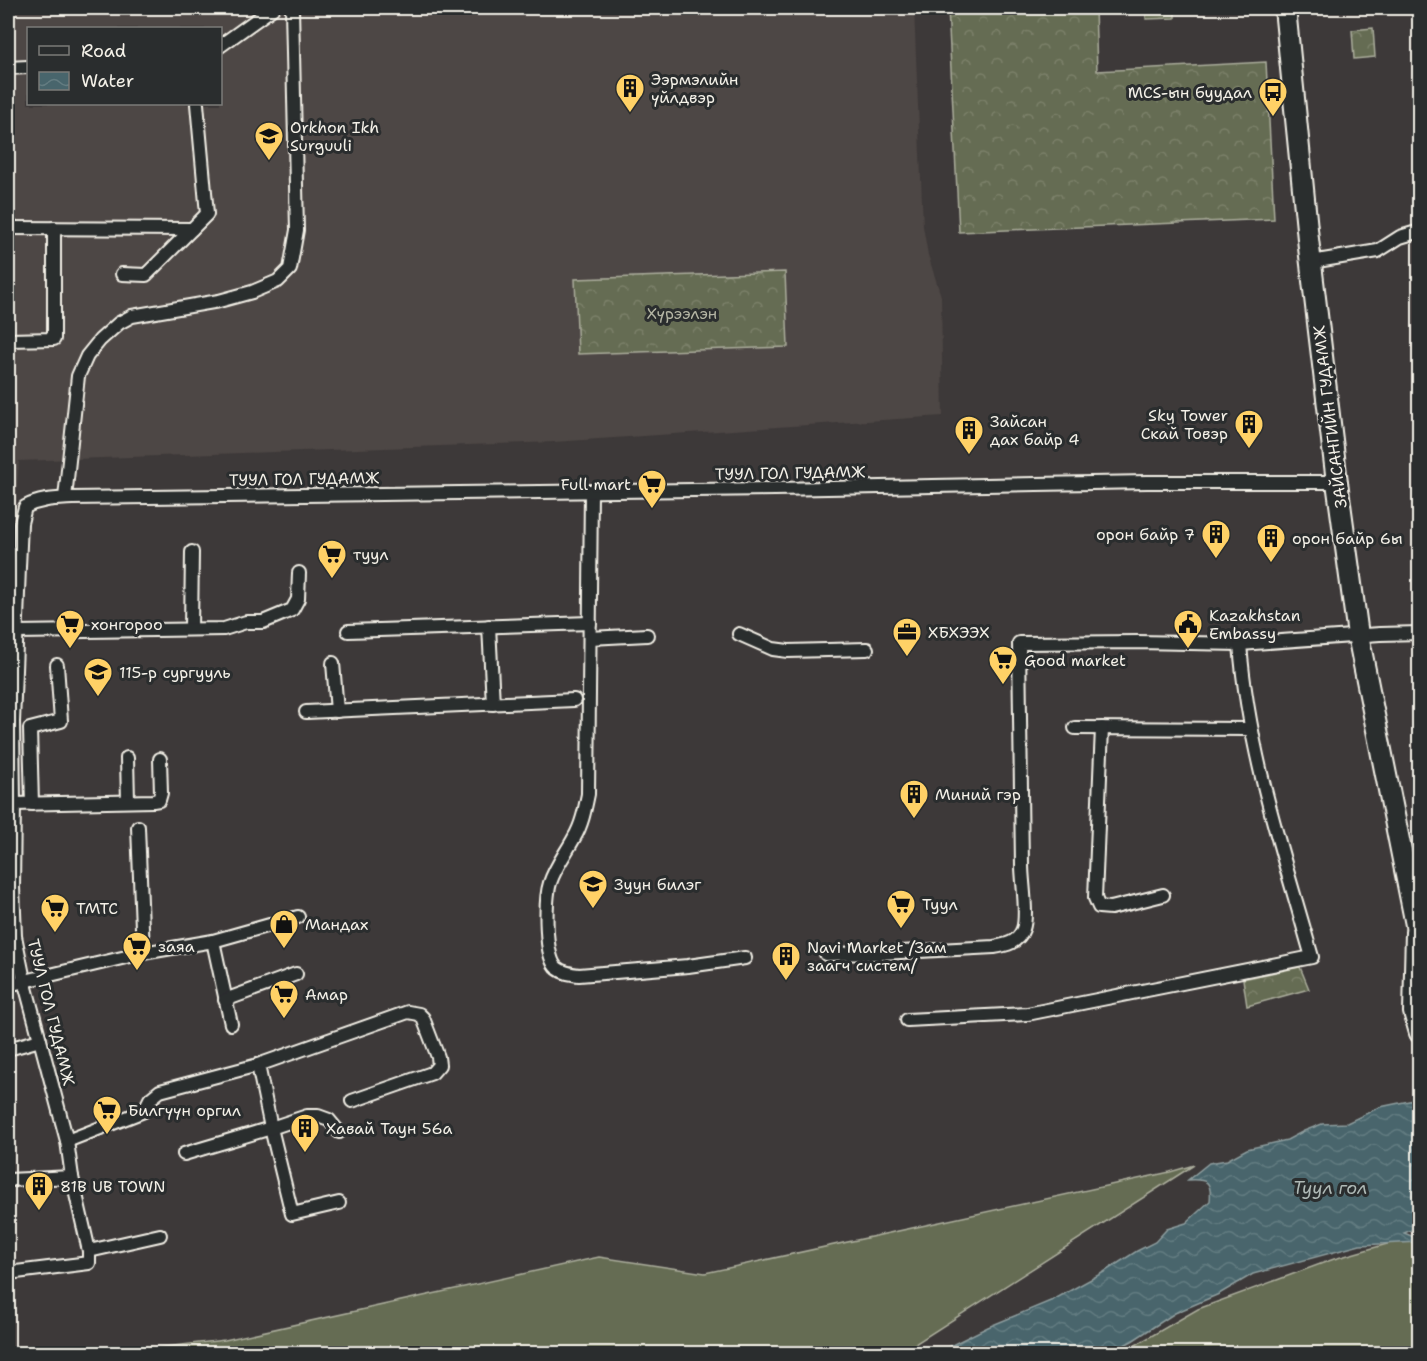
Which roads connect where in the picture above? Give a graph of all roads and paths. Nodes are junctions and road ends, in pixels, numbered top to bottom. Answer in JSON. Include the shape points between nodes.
{"nodes":[{"id":1,"x":273,"y":8,"type":"edge"},
{"id":2,"x":292,"y":8,"type":"edge"},
{"id":3,"x":1285,"y":8,"type":"edge"},
{"id":4,"x":222,"y":45,"type":"edge"},
{"id":5,"x":27,"y":67,"type":"edge"},
{"id":6,"x":8,"y":68,"type":"edge"},
{"id":7,"x":197,"y":105,"type":"edge"},
{"id":8,"x":8,"y":228,"type":"edge"},
{"id":9,"x":54,"y":228,"type":"junction"},
{"id":10,"x":192,"y":229,"type":"junction"},
{"id":11,"x":1419,"y":231,"type":"edge"},
{"id":12,"x":1311,"y":262,"type":"junction"},
{"id":13,"x":122,"y":274,"type":"dead end"},
{"id":14,"x":8,"y":340,"type":"edge"},
{"id":15,"x":1337,"y":482,"type":"junction"},
{"id":16,"x":591,"y":491,"type":"junction"},
{"id":17,"x":65,"y":498,"type":"junction"},
{"id":18,"x":192,"y":552,"type":"dead end"},
{"id":19,"x":299,"y":573,"type":"dead end"},
{"id":20,"x":12,"y":614,"type":"edge"},
{"id":21,"x":590,"y":623,"type":"junction"},
{"id":22,"x":489,"y":626,"type":"junction"},
{"id":23,"x":191,"y":629,"type":"junction"},
{"id":24,"x":348,"y":631,"type":"dead end"},
{"id":25,"x":16,"y":632,"type":"junction"},
{"id":26,"x":1419,"y":633,"type":"edge"},
{"id":27,"x":739,"y":634,"type":"dead end"},
{"id":28,"x":647,"y":635,"type":"dead end"},
{"id":29,"x":1358,"y":635,"type":"junction"},
{"id":30,"x":590,"y":638,"type":"junction"},
{"id":31,"x":1240,"y":644,"type":"junction"},
{"id":32,"x":867,"y":650,"type":"dead end"},
{"id":33,"x":333,"y":663,"type":"dead end"},
{"id":34,"x":57,"y":664,"type":"dead end"},
{"id":35,"x":574,"y":700,"type":"dead end"},
{"id":36,"x":493,"y":704,"type":"junction"},
{"id":37,"x":337,"y":711,"type":"junction"},
{"id":38,"x":306,"y":712,"type":"dead end"},
{"id":39,"x":1075,"y":728,"type":"dead end"},
{"id":40,"x":1102,"y":728,"type":"junction"},
{"id":41,"x":1251,"y":729,"type":"junction"},
{"id":42,"x":127,"y":758,"type":"dead end"},
{"id":43,"x":160,"y":759,"type":"dead end"},
{"id":44,"x":128,"y":801,"type":"junction"},
{"id":45,"x":14,"y":804,"type":"junction"},
{"id":46,"x":32,"y":804,"type":"junction"},
{"id":47,"x":138,"y":827,"type":"dead end"},
{"id":48,"x":10,"y":869,"type":"edge"},
{"id":49,"x":1164,"y":895,"type":"dead end"},
{"id":50,"x":298,"y":917,"type":"dead end"},
{"id":51,"x":1418,"y":937,"type":"edge"},
{"id":52,"x":213,"y":941,"type":"junction"},
{"id":53,"x":143,"y":953,"type":"junction"},
{"id":54,"x":826,"y":954,"type":"dead end"},
{"id":55,"x":745,"y":958,"type":"dead end"},
{"id":56,"x":296,"y":974,"type":"dead end"},
{"id":57,"x":24,"y":980,"type":"junction"},
{"id":58,"x":8,"y":985,"type":"edge"},
{"id":59,"x":225,"y":1000,"type":"junction"},
{"id":60,"x":907,"y":1020,"type":"dead end"},
{"id":61,"x":231,"y":1024,"type":"dead end"},
{"id":62,"x":1419,"y":1033,"type":"edge"},
{"id":63,"x":40,"y":1040,"type":"junction"},
{"id":64,"x":8,"y":1049,"type":"edge"},
{"id":65,"x":258,"y":1065,"type":"junction"},
{"id":66,"x":352,"y":1101,"type":"dead end"},
{"id":67,"x":272,"y":1128,"type":"junction"},
{"id":68,"x":339,"y":1132,"type":"dead end"},
{"id":69,"x":67,"y":1141,"type":"junction"},
{"id":70,"x":184,"y":1154,"type":"dead end"},
{"id":71,"x":72,"y":1177,"type":"junction"},
{"id":72,"x":8,"y":1180,"type":"edge"},
{"id":73,"x":339,"y":1203,"type":"dead end"},
{"id":74,"x":160,"y":1235,"type":"dead end"},
{"id":75,"x":89,"y":1251,"type":"junction"},
{"id":76,"x":8,"y":1273,"type":"edge"}],
"edges":[{"from":1,"to":4,"type":"street"},
{"from":2,"to":17,"type":"street","via":[[297,230],[290,269],[278,281],[252,292],[132,316],[100,340],[78,376]]},
{"from":3,"to":12,"type":"main road","name":"ЗАЙСАНГИЙН ГУДАМЖ"},
{"from":5,"to":6,"type":"street"},
{"from":7,"to":10,"type":"street","via":[[207,214]]},
{"from":8,"to":9,"type":"street"},
{"from":9,"to":10,"type":"street"},
{"from":9,"to":14,"type":"street","via":[[54,339]]},
{"from":10,"to":13,"type":"street","via":[[146,275]]},
{"from":11,"to":12,"type":"street","via":[[1378,251]]},
{"from":12,"to":15,"type":"main road","name":"ЗАЙСАНГИЙН ГУДАМЖ"},
{"from":15,"to":16,"type":"street","name":"ТУУЛ ГОЛ ГУДАМЖ"},
{"from":15,"to":29,"type":"main road","name":"ЗАЙСАНГИЙН ГУДАМЖ"},
{"from":16,"to":17,"type":"street","name":"ТУУЛ ГОЛ ГУДАМЖ"},
{"from":16,"to":21,"type":"street"},
{"from":17,"to":20,"type":"street","name":"ТУУЛ ГОЛ ГУДАМЖ","via":[[33,502],[25,507]]},
{"from":18,"to":23,"type":"street"},
{"from":19,"to":23,"type":"street","via":[[298,599],[292,610],[263,622],[246,622],[224,629]]},
{"from":20,"to":25,"type":"street","name":"ТУУЛ ГОЛ ГУДАМЖ"},
{"from":21,"to":22,"type":"street"},
{"from":21,"to":30,"type":"street"},
{"from":22,"to":24,"type":"street"},
{"from":22,"to":36,"type":"street"},
{"from":23,"to":25,"type":"street"},
{"from":25,"to":45,"type":"street","name":"ТУУЛ ГОЛ ГУДАМЖ"},
{"from":26,"to":29,"type":"street"},
{"from":27,"to":32,"type":"street","via":[[773,649],[788,651]]},
{"from":28,"to":30,"type":"street"},
{"from":29,"to":31,"type":"street"},
{"from":29,"to":51,"type":"main road","name":"ЗАЙСАНГИЙН ГУДАМЖ"},
{"from":30,"to":55,"type":"street","via":[[588,794],[583,818],[549,884],[546,913],[552,960],[556,968],[579,975]]},
{"from":31,"to":41,"type":"street"},
{"from":31,"to":54,"type":"street","via":[[1019,643],[1024,918],[1018,939],[993,947]]},
{"from":33,"to":37,"type":"street"},
{"from":34,"to":46,"type":"street","via":[[61,721],[30,729]]},
{"from":35,"to":36,"type":"street"},
{"from":36,"to":37,"type":"street"},
{"from":37,"to":38,"type":"street"},
{"from":39,"to":40,"type":"street"},
{"from":40,"to":41,"type":"street"},
{"from":40,"to":49,"type":"street","via":[[1095,898],[1100,907],[1111,908]]},
{"from":41,"to":60,"type":"street","via":[[1311,957],[1027,1014]]},
{"from":42,"to":44,"type":"street"},
{"from":43,"to":44,"type":"street","via":[[159,800]]},
{"from":44,"to":46,"type":"street"},
{"from":45,"to":46,"type":"street"},
{"from":45,"to":48,"type":"street","name":"ТУУЛ ГОЛ ГУДАМЖ"},
{"from":47,"to":53,"type":"street"},
{"from":48,"to":57,"type":"street","name":"ТУУЛ ГОЛ ГУДАМЖ","via":[[15,936]]},
{"from":50,"to":52,"type":"street"},
{"from":51,"to":62,"type":"main road","name":"ЗАЙСАНГИЙН ГУДАМЖ","via":[[1414,1011]]},
{"from":52,"to":53,"type":"street"},
{"from":52,"to":59,"type":"street"},
{"from":53,"to":57,"type":"street"},
{"from":56,"to":59,"type":"street"},
{"from":57,"to":58,"type":"street"},
{"from":57,"to":63,"type":"street","name":"ТУУЛ ГОЛ ГУДАМЖ"},
{"from":59,"to":61,"type":"street"},
{"from":63,"to":64,"type":"street"},
{"from":63,"to":69,"type":"street","name":"ТУУЛ ГОЛ ГУДАМЖ"},
{"from":65,"to":66,"type":"street","via":[[408,1011],[423,1017],[439,1065],[432,1073]]},
{"from":65,"to":67,"type":"street"},
{"from":65,"to":69,"type":"street","via":[[160,1091],[144,1111]]},
{"from":67,"to":68,"type":"street","via":[[306,1116],[318,1116],[329,1120]]},
{"from":67,"to":70,"type":"street"},
{"from":67,"to":73,"type":"street","via":[[292,1214]]},
{"from":69,"to":71,"type":"street","name":"ТУУЛ ГОЛ ГУДАМЖ"},
{"from":71,"to":72,"type":"street"},
{"from":71,"to":75,"type":"street","name":"ТУУЛ ГОЛ ГУДАМЖ"},
{"from":74,"to":75,"type":"street"},
{"from":75,"to":76,"type":"street","via":[[89,1263]]}]}
